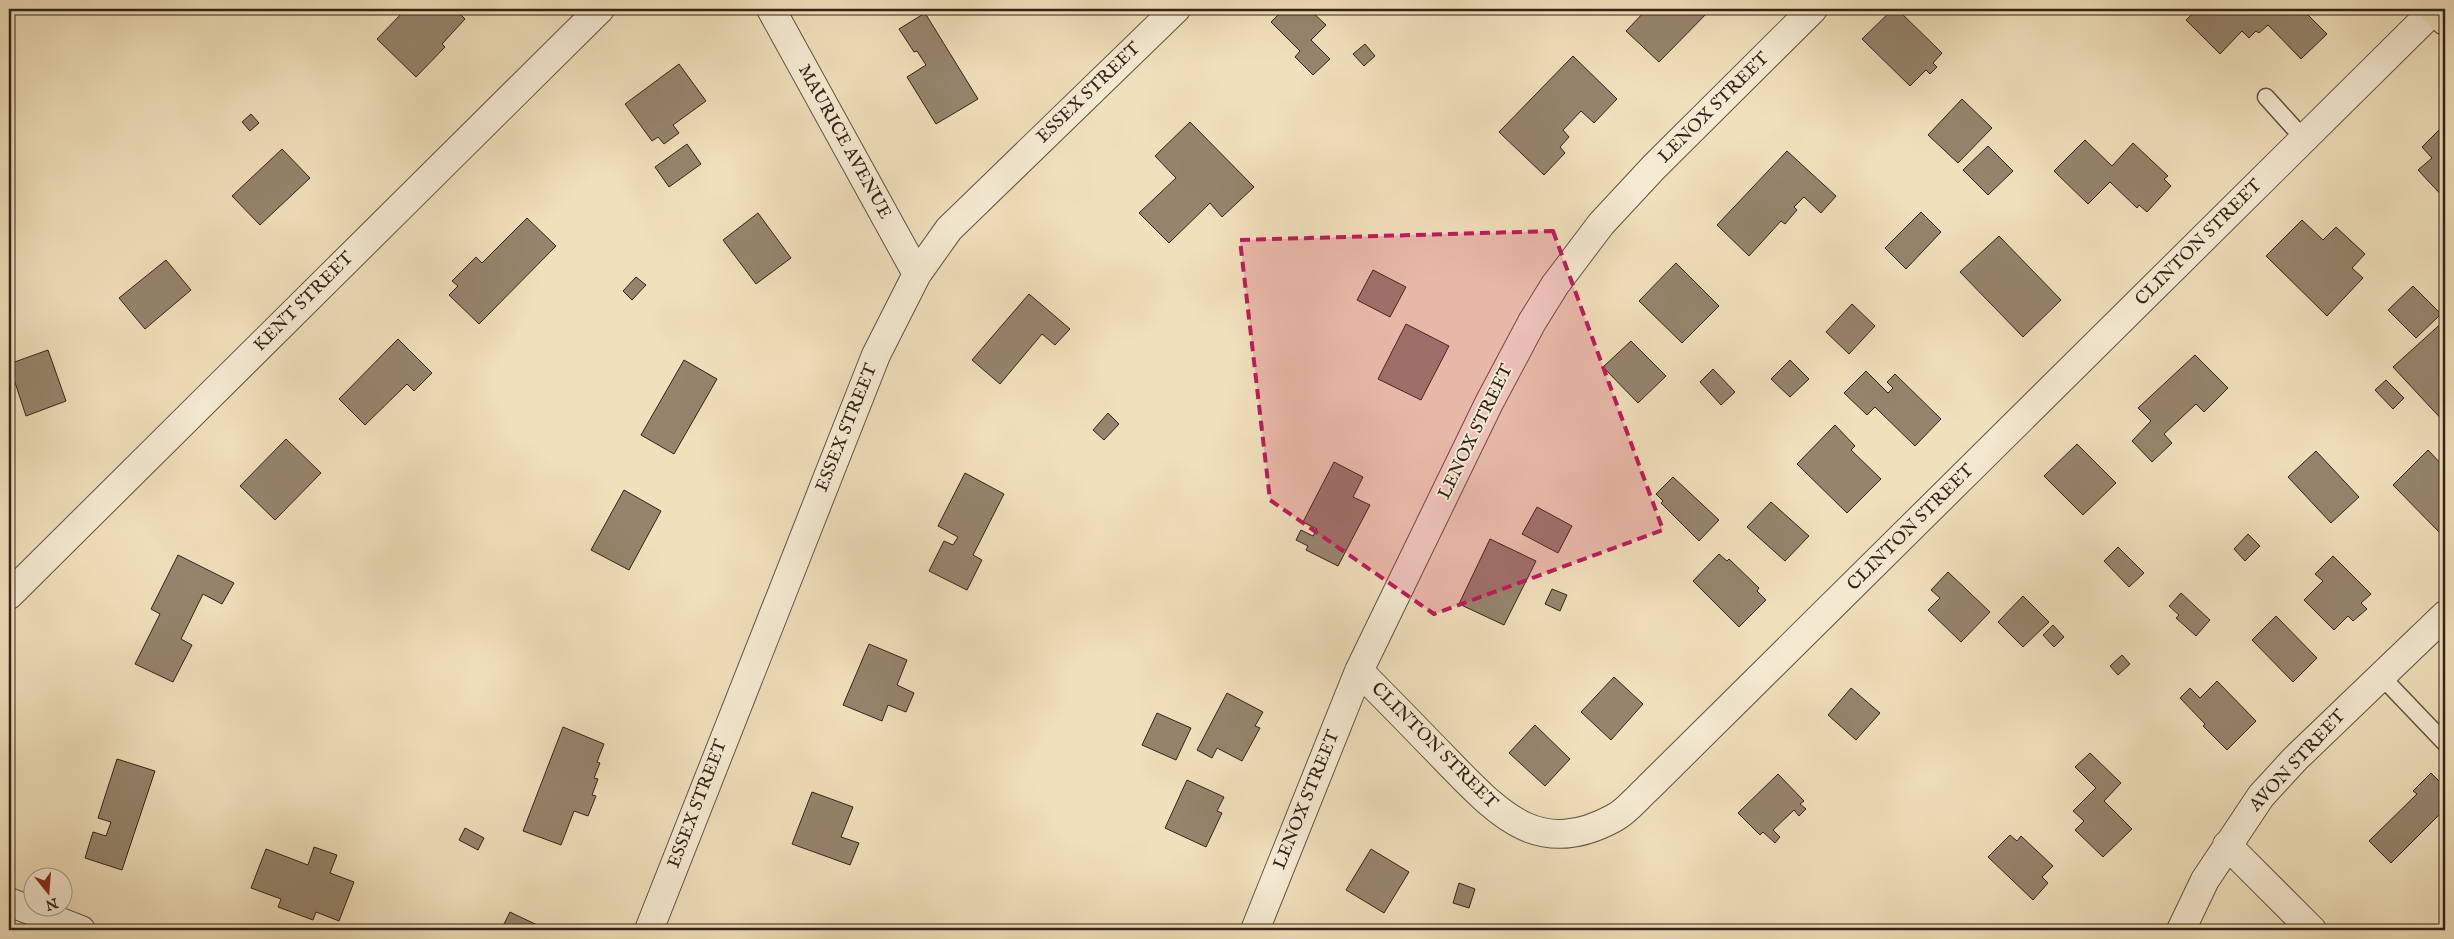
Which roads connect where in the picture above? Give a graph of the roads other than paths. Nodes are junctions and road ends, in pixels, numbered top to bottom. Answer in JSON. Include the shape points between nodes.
{"nodes":[{"id":1,"x":600,"y":9,"type":"edge"},
{"id":2,"x":771,"y":9,"type":"edge"},
{"id":3,"x":1176,"y":9,"type":"edge"},
{"id":4,"x":1813,"y":9,"type":"edge"},
{"id":5,"x":2437,"y":13,"type":"edge"},
{"id":6,"x":2266,"y":97,"type":"dead end"},
{"id":7,"x":2304,"y":139,"type":"junction"},
{"id":8,"x":917,"y":274,"type":"junction"},
{"id":9,"x":9,"y":595,"type":"edge"},
{"id":10,"x":2445,"y":615,"type":"edge"},
{"id":11,"x":1359,"y":671,"type":"junction"},
{"id":12,"x":2381,"y":676,"type":"junction"},
{"id":13,"x":2445,"y":743,"type":"edge"},
{"id":14,"x":2227,"y":845,"type":"junction"},
{"id":15,"x":9,"y":902,"type":"edge"},
{"id":16,"x":81,"y":930,"type":"edge"},
{"id":17,"x":649,"y":930,"type":"edge"},
{"id":18,"x":1255,"y":930,"type":"edge"},
{"id":19,"x":2181,"y":930,"type":"edge"},
{"id":20,"x":2312,"y":930,"type":"edge"}],
"edges":[{"from":1,"to":9,"type":"street","name":"KENT STREET"},
{"from":2,"to":8,"type":"street","name":"MAURICE AVENUE"},
{"from":3,"to":8,"type":"street","name":"ESSEX STREET","via":[[949,229]]},
{"from":4,"to":11,"type":"street","name":"LENOX STREET","via":[[1610,214],[1555,285],[1489,403]]},
{"from":5,"to":7,"type":"street","name":"CLINTON STREET"},
{"from":6,"to":7,"type":"lane"},
{"from":7,"to":11,"type":"street","name":"CLINTON STREET","via":[[1615,818],[1584,831],[1555,834],[1527,829],[1494,809]]},
{"from":8,"to":17,"type":"street","name":"ESSEX STREET","via":[[876,355]]},
{"from":10,"to":12,"type":"street","name":"AVON STREET"},
{"from":11,"to":18,"type":"street","name":"LENOX STREET"},
{"from":12,"to":13,"type":"lane"},
{"from":12,"to":14,"type":"street","name":"AVON STREET","via":[[2280,776]]},
{"from":14,"to":19,"type":"street","name":"AVON STREET","via":[[2205,880]]},
{"from":14,"to":20,"type":"street"},
{"from":15,"to":16,"type":"street"}]}
